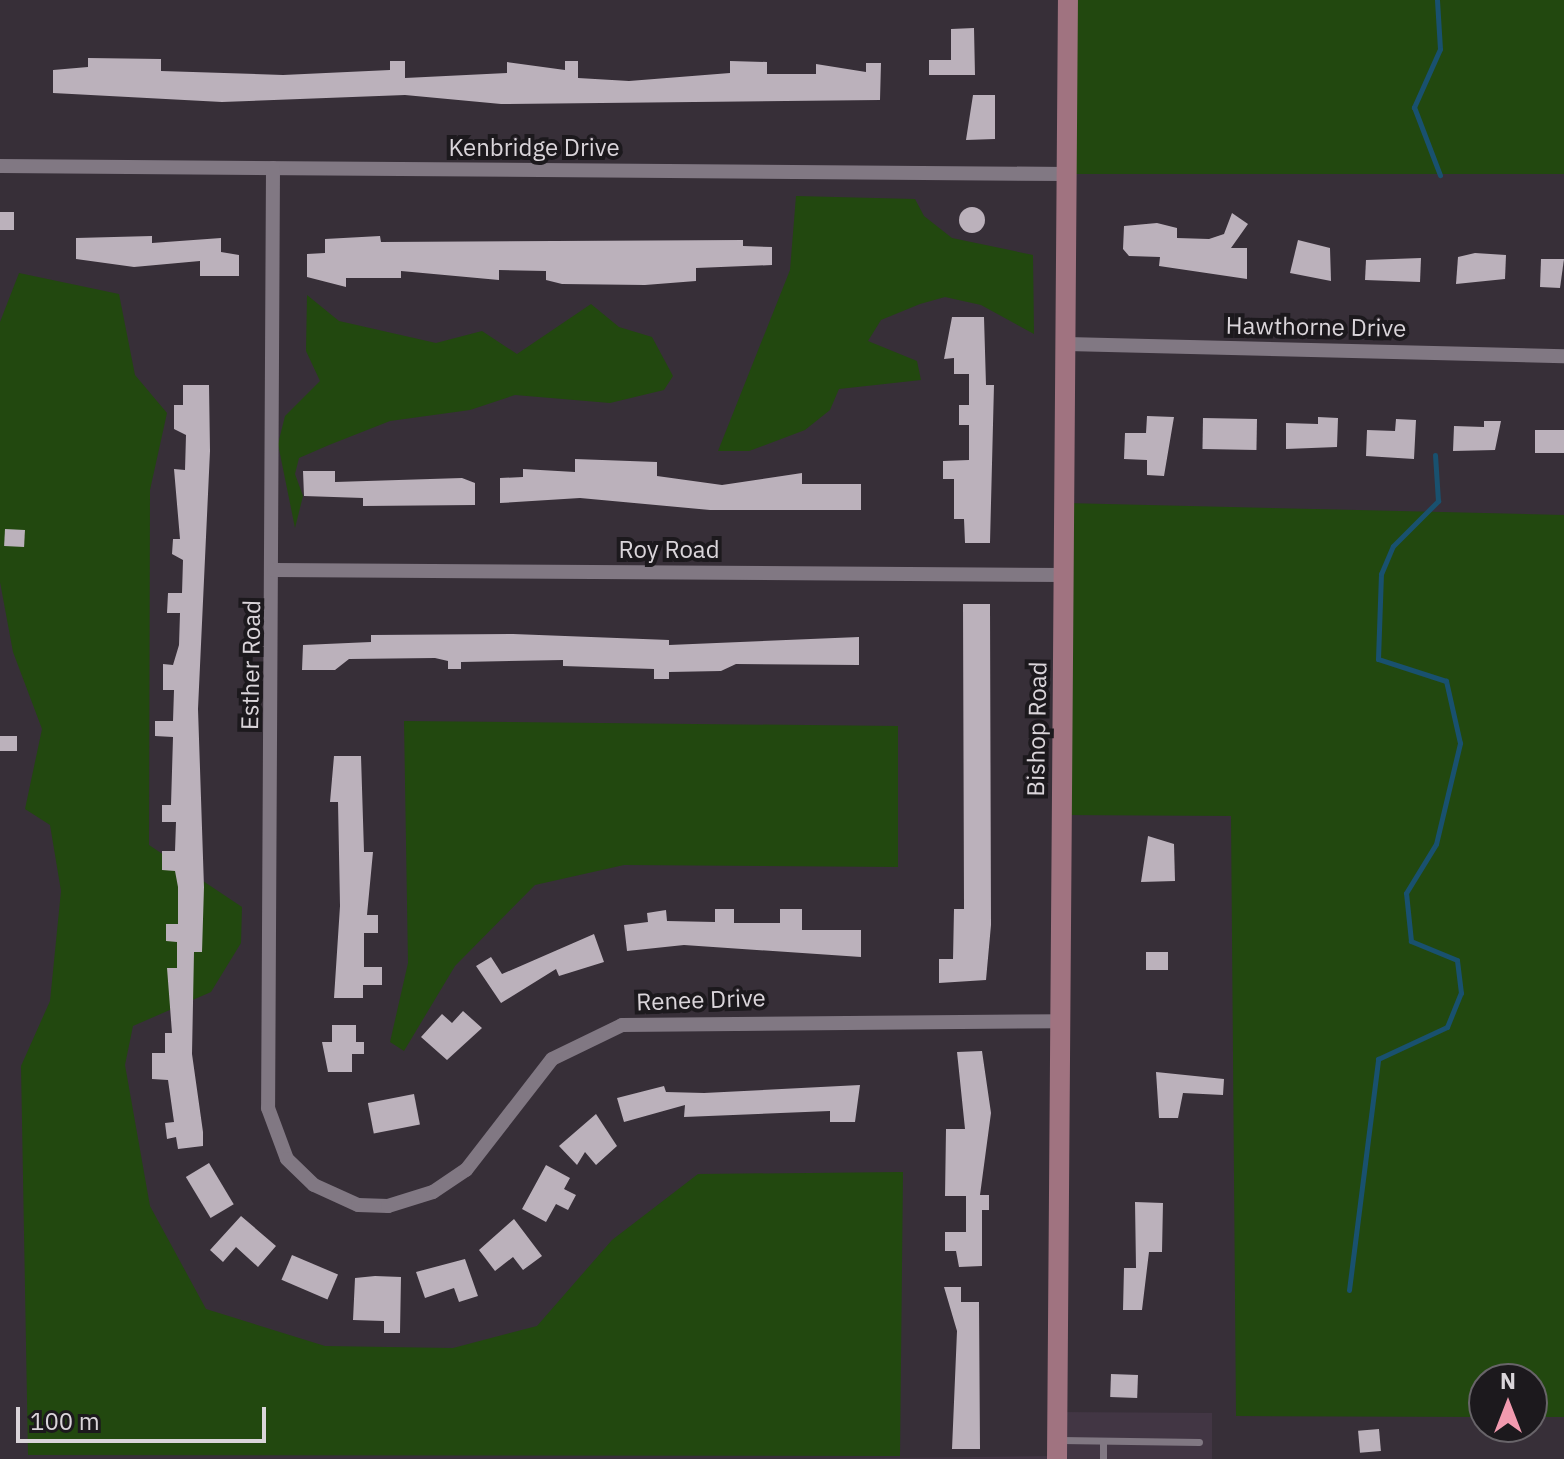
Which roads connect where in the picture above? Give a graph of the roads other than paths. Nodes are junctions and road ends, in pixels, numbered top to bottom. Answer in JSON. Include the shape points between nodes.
{"nodes":[{"id":1,"x":1068,"y":0,"type":"edge"},
{"id":2,"x":0,"y":166,"type":"edge"},
{"id":3,"x":273,"y":168,"type":"junction"},
{"id":4,"x":1067,"y":174,"type":"junction"},
{"id":5,"x":1067,"y":344,"type":"junction"},
{"id":6,"x":1564,"y":356,"type":"edge"},
{"id":7,"x":274,"y":570,"type":"junction"},
{"id":8,"x":1065,"y":575,"type":"junction"},
{"id":9,"x":1060,"y":1021,"type":"junction"},
{"id":10,"x":287,"y":1159,"type":"joint"},
{"id":11,"x":1103,"y":1441,"type":"junction"},
{"id":12,"x":1199,"y":1442,"type":"dead end"},
{"id":13,"x":1057,"y":1450,"type":"edge"},
{"id":14,"x":1103,"y":1459,"type":"edge"}],
"edges":[{"from":1,"to":4,"type":"street","name":"Bishop Road"},
{"from":2,"to":3,"type":"street","name":"Kenbridge Drive"},
{"from":3,"to":4,"type":"street","name":"Kenbridge Drive"},
{"from":3,"to":7,"type":"street","name":"Esther Road"},
{"from":4,"to":5,"type":"street","name":"Bishop Road"},
{"from":5,"to":6,"type":"street","name":"Hawthorne Drive"},
{"from":5,"to":8,"type":"street","name":"Bishop Road"},
{"from":7,"to":8,"type":"street","name":"Roy Road"},
{"from":7,"to":10,"type":"street","name":"Esther Road","via":[[268,1108]]},
{"from":8,"to":9,"type":"street","name":"Bishop Road"},
{"from":9,"to":10,"type":"street","name":"Renee Drive","via":[[622,1025],[552,1059],[466,1170],[433,1192],[388,1206],[358,1205],[314,1185]]},
{"from":9,"to":13,"type":"street","name":"Bishop Road"},
{"from":11,"to":12,"type":"lane"},
{"from":11,"to":13,"type":"lane"},
{"from":11,"to":14,"type":"lane"}]}
